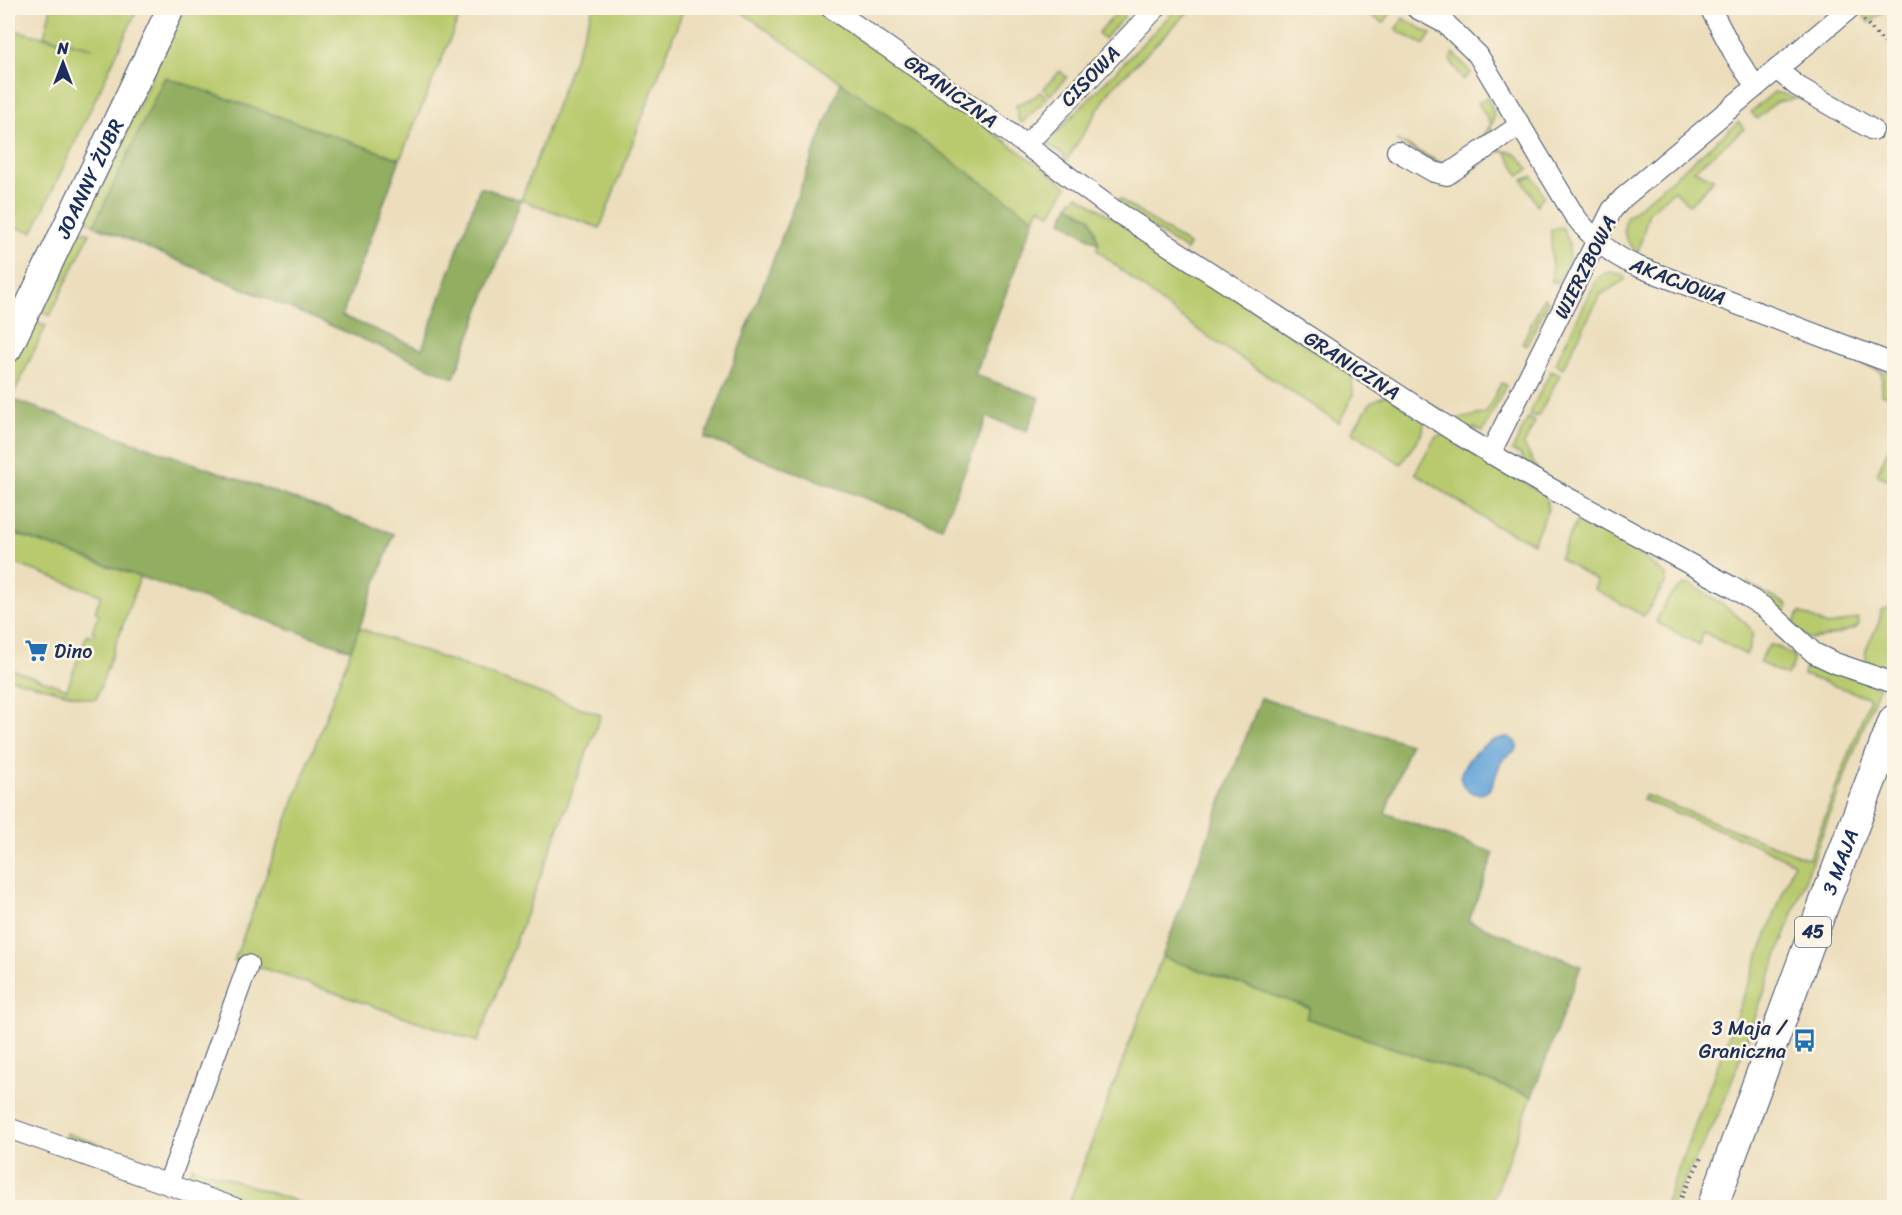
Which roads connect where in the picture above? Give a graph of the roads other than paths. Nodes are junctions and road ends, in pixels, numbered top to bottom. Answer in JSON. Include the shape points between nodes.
{"nodes":[{"id":1,"x":171,"y":8,"type":"edge"},
{"id":2,"x":831,"y":8,"type":"edge"},
{"id":3,"x":1156,"y":8,"type":"edge"},
{"id":4,"x":1416,"y":8,"type":"edge"},
{"id":5,"x":1710,"y":8,"type":"edge"},
{"id":6,"x":1855,"y":11,"type":"edge"},
{"id":7,"x":1778,"y":68,"type":"junction"},
{"id":8,"x":1756,"y":87,"type":"junction"},
{"id":9,"x":1520,"y":125,"type":"junction"},
{"id":10,"x":1873,"y":130,"type":"dead end"},
{"id":11,"x":1026,"y":145,"type":"junction"},
{"id":12,"x":1397,"y":151,"type":"dead end"},
{"id":13,"x":1596,"y":240,"type":"junction"},
{"id":14,"x":8,"y":349,"type":"edge"},
{"id":15,"x":1894,"y":364,"type":"edge"},
{"id":16,"x":1490,"y":454,"type":"junction"},
{"id":17,"x":1894,"y":683,"type":"edge"},
{"id":18,"x":1894,"y":720,"type":"edge"},
{"id":19,"x":248,"y":965,"type":"dead end"},
{"id":20,"x":8,"y":1128,"type":"edge"},
{"id":21,"x":168,"y":1184,"type":"junction"},
{"id":22,"x":235,"y":1208,"type":"edge"},
{"id":23,"x":1712,"y":1208,"type":"edge"}],
"edges":[{"from":1,"to":14,"type":"street","name":"JOANNY ŻUBR"},
{"from":2,"to":11,"type":"street","name":"GRANICZNA"},
{"from":3,"to":11,"type":"street","name":"CISOWA"},
{"from":4,"to":9,"type":"street","name":"AKACJOWA","via":[[1446,24],[1467,43],[1487,68]]},
{"from":5,"to":8,"type":"street"},
{"from":6,"to":7,"type":"street","name":"WIERZBOWA"},
{"from":7,"to":8,"type":"street","name":"WIERZBOWA"},
{"from":7,"to":10,"type":"street","via":[[1797,86]]},
{"from":8,"to":13,"type":"street","name":"WIERZBOWA","via":[[1623,198]]},
{"from":9,"to":12,"type":"street","via":[[1447,175]]},
{"from":9,"to":13,"type":"street","name":"AKACJOWA","via":[[1574,215]]},
{"from":11,"to":16,"type":"street","name":"GRANICZNA","via":[[1114,210]]},
{"from":13,"to":15,"type":"street","name":"AKACJOWA","via":[[1624,261]]},
{"from":13,"to":16,"type":"street","name":"WIERZBOWA"},
{"from":16,"to":17,"type":"street","name":"GRANICZNA","via":[[1732,586],[1765,608],[1814,653]]},
{"from":18,"to":23,"type":"main road","name":"3 MAJA","number":"45"},
{"from":19,"to":21,"type":"street"},
{"from":20,"to":21,"type":"street"},
{"from":21,"to":22,"type":"street"}]}
